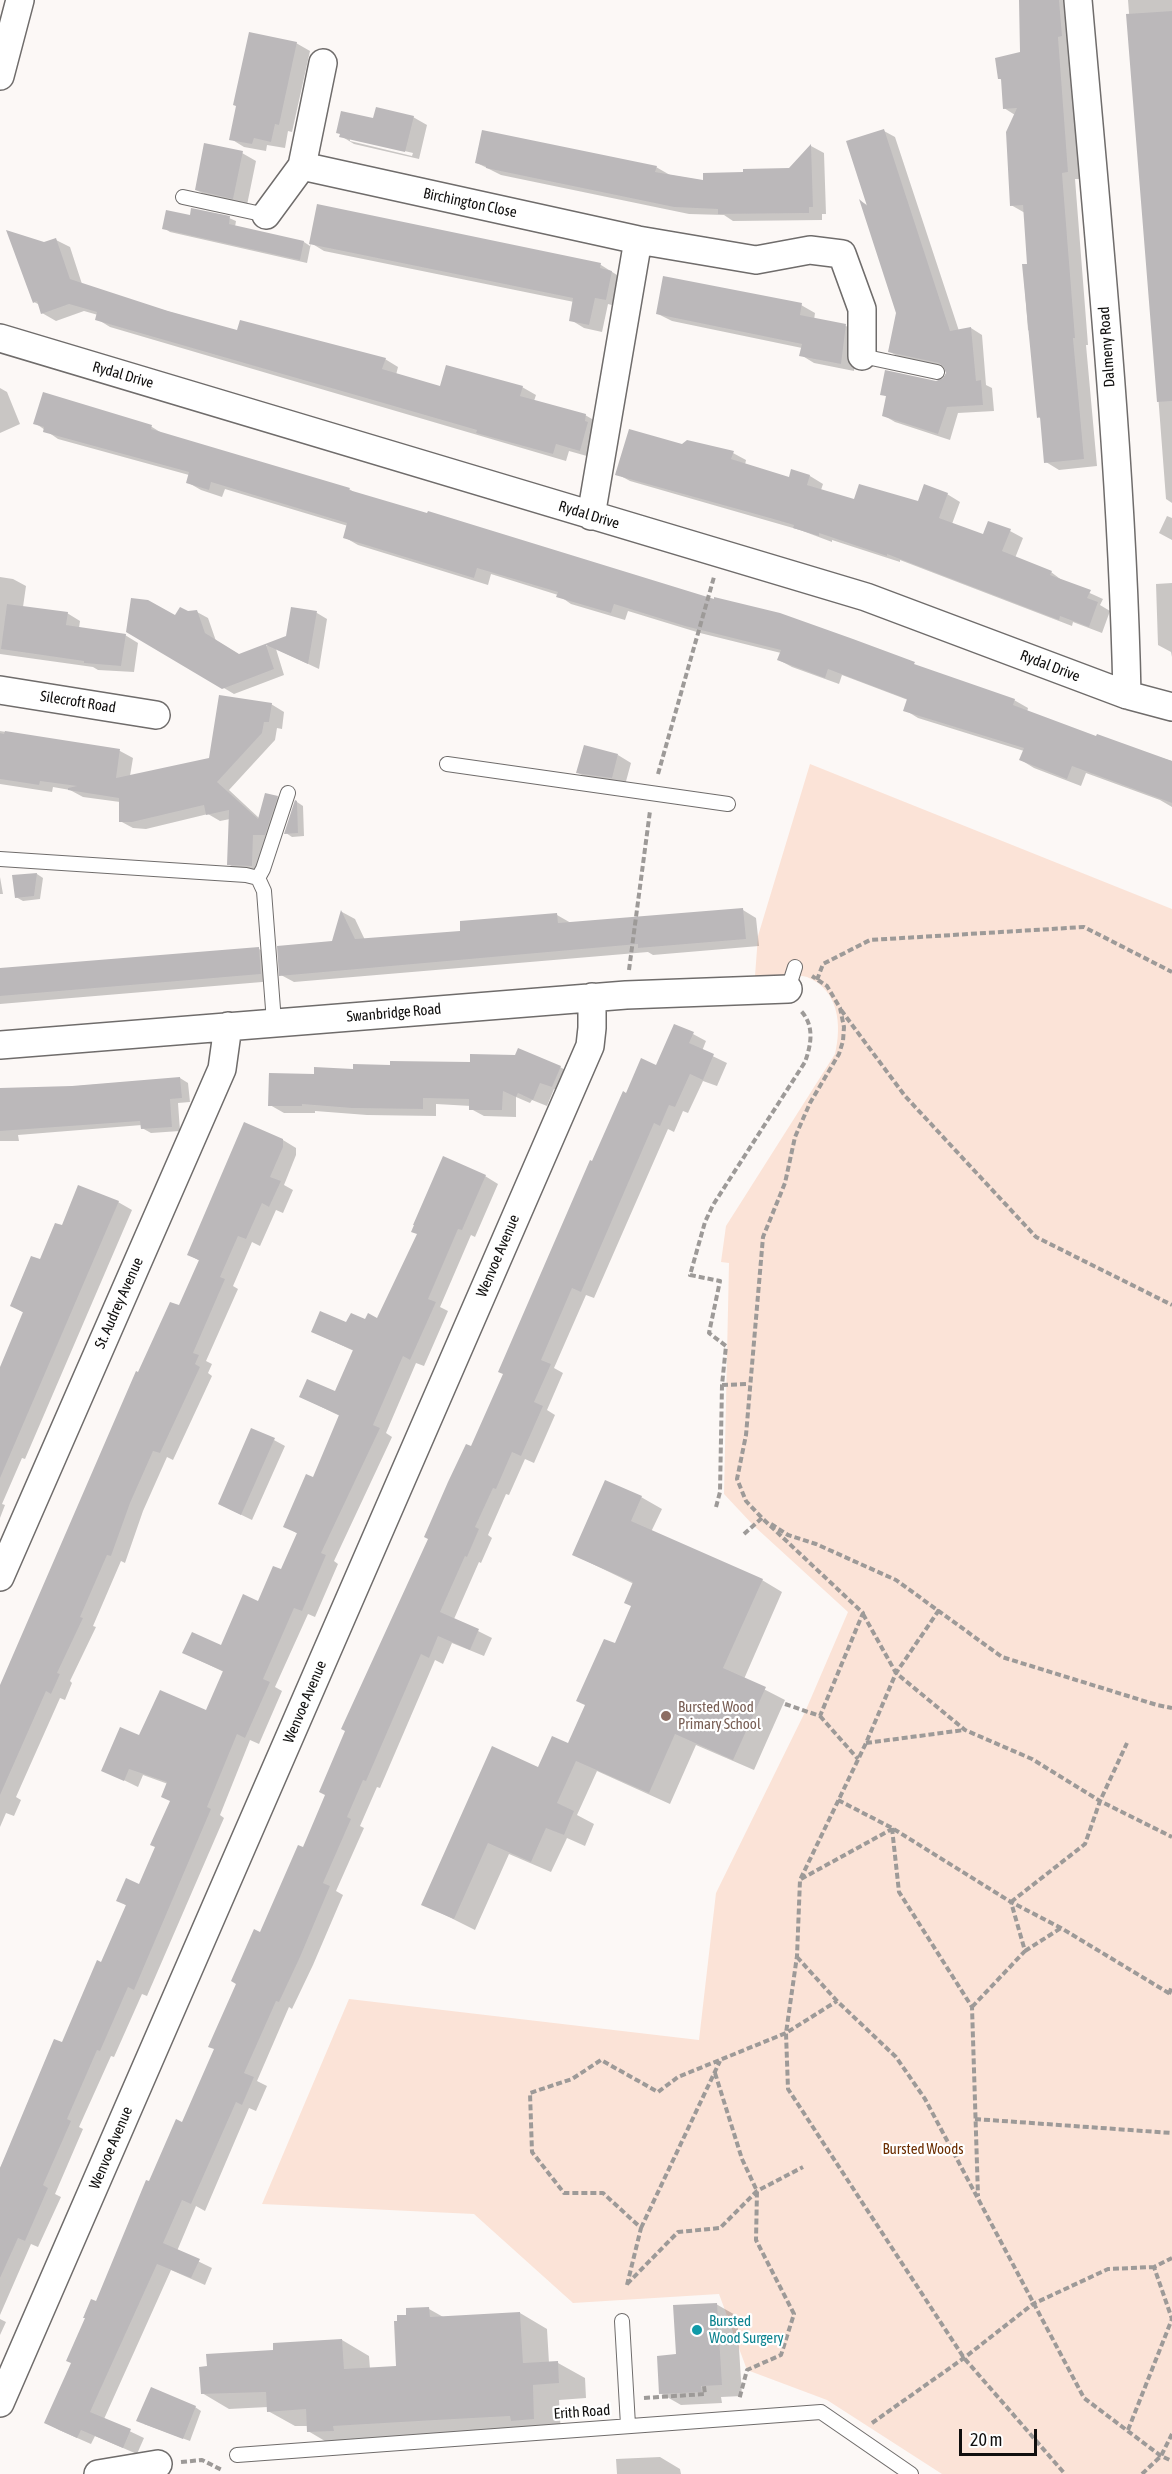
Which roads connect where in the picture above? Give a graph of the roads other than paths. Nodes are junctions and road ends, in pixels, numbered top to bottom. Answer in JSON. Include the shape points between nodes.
{"nodes":[{"id":1,"x":1078,"y":0,"type":"edge"},
{"id":2,"x":16,"y":1,"type":"edge"},
{"id":3,"x":323,"y":63,"type":"dead end"},
{"id":4,"x":0,"y":76,"type":"edge"},
{"id":5,"x":302,"y":166,"type":"junction"},
{"id":6,"x":183,"y":197,"type":"dead end"},
{"id":7,"x":266,"y":215,"type":"joint"},
{"id":8,"x":638,"y":240,"type":"junction"},
{"id":9,"x":0,"y":338,"type":"edge"},
{"id":10,"x":862,"y":356,"type":"joint"},
{"id":11,"x":937,"y":372,"type":"dead end"},
{"id":12,"x":591,"y":516,"type":"junction"},
{"id":13,"x":0,"y":690,"type":"edge"},
{"id":14,"x":1127,"y":695,"type":"junction"},
{"id":15,"x":1172,"y":707,"type":"edge"},
{"id":16,"x":156,"y":714,"type":"dead end"},
{"id":17,"x":447,"y":764,"type":"dead end"},
{"id":18,"x":288,"y":793,"type":"dead end"},
{"id":19,"x":728,"y":804,"type":"dead end"},
{"id":20,"x":0,"y":859,"type":"edge"},
{"id":21,"x":258,"y":878,"type":"junction"},
{"id":22,"x":794,"y":984,"type":"road end"},
{"id":23,"x":592,"y":997,"type":"junction"},
{"id":24,"x":274,"y":1022,"type":"junction"},
{"id":25,"x":228,"y":1026,"type":"junction"},
{"id":26,"x":0,"y":1045,"type":"edge"},
{"id":27,"x":0,"y":1577,"type":"edge"},
{"id":28,"x":622,"y":2320,"type":"dead end"},
{"id":29,"x":0,"y":2403,"type":"edge"},
{"id":30,"x":628,"y":2425,"type":"junction"},
{"id":31,"x":237,"y":2455,"type":"road end"},
{"id":32,"x":158,"y":2464,"type":"road end"},
{"id":33,"x":98,"y":2474,"type":"edge"},
{"id":34,"x":911,"y":2474,"type":"edge"}],
"edges":[{"from":1,"to":14,"type":"street","name":"Dalmeny Road","via":[[1125,591]]},
{"from":2,"to":4,"type":"street"},
{"from":3,"to":5,"type":"street"},
{"from":5,"to":7,"type":"street"},
{"from":5,"to":8,"type":"street","name":"Birchington Close"},
{"from":6,"to":7,"type":"lane"},
{"from":8,"to":10,"type":"street","name":"Birchington Close","via":[[756,260],[810,250],[842,254],[862,309]]},
{"from":8,"to":12,"type":"street"},
{"from":9,"to":12,"type":"street","name":"Rydal Drive"},
{"from":10,"to":11,"type":"lane"},
{"from":12,"to":14,"type":"street","name":"Rydal Drive","via":[[866,597]]},
{"from":13,"to":16,"type":"street","name":"Silecroft Road"},
{"from":14,"to":15,"type":"street","name":"Rydal Drive"},
{"from":17,"to":19,"type":"lane"},
{"from":18,"to":21,"type":"lane"},
{"from":20,"to":21,"type":"lane","via":[[246,874]]},
{"from":21,"to":24,"type":"lane","via":[[264,891]]},
{"from":22,"to":23,"type":"street","name":"Swanbridge Road"},
{"from":23,"to":24,"type":"street","name":"Swanbridge Road"},
{"from":23,"to":29,"type":"street","name":"Wenvoe Avenue","via":[[590,1046]]},
{"from":24,"to":25,"type":"street","name":"Swanbridge Road"},
{"from":25,"to":26,"type":"street","name":"Swanbridge Road"},
{"from":25,"to":27,"type":"street","name":"St. Audrey Avenue","via":[[222,1069]]},
{"from":28,"to":30,"type":"lane"},
{"from":30,"to":31,"type":"lane","name":"Erith Road"},
{"from":30,"to":34,"type":"lane","name":"Erith Road","via":[[822,2412]]},
{"from":32,"to":33,"type":"street"}]}
